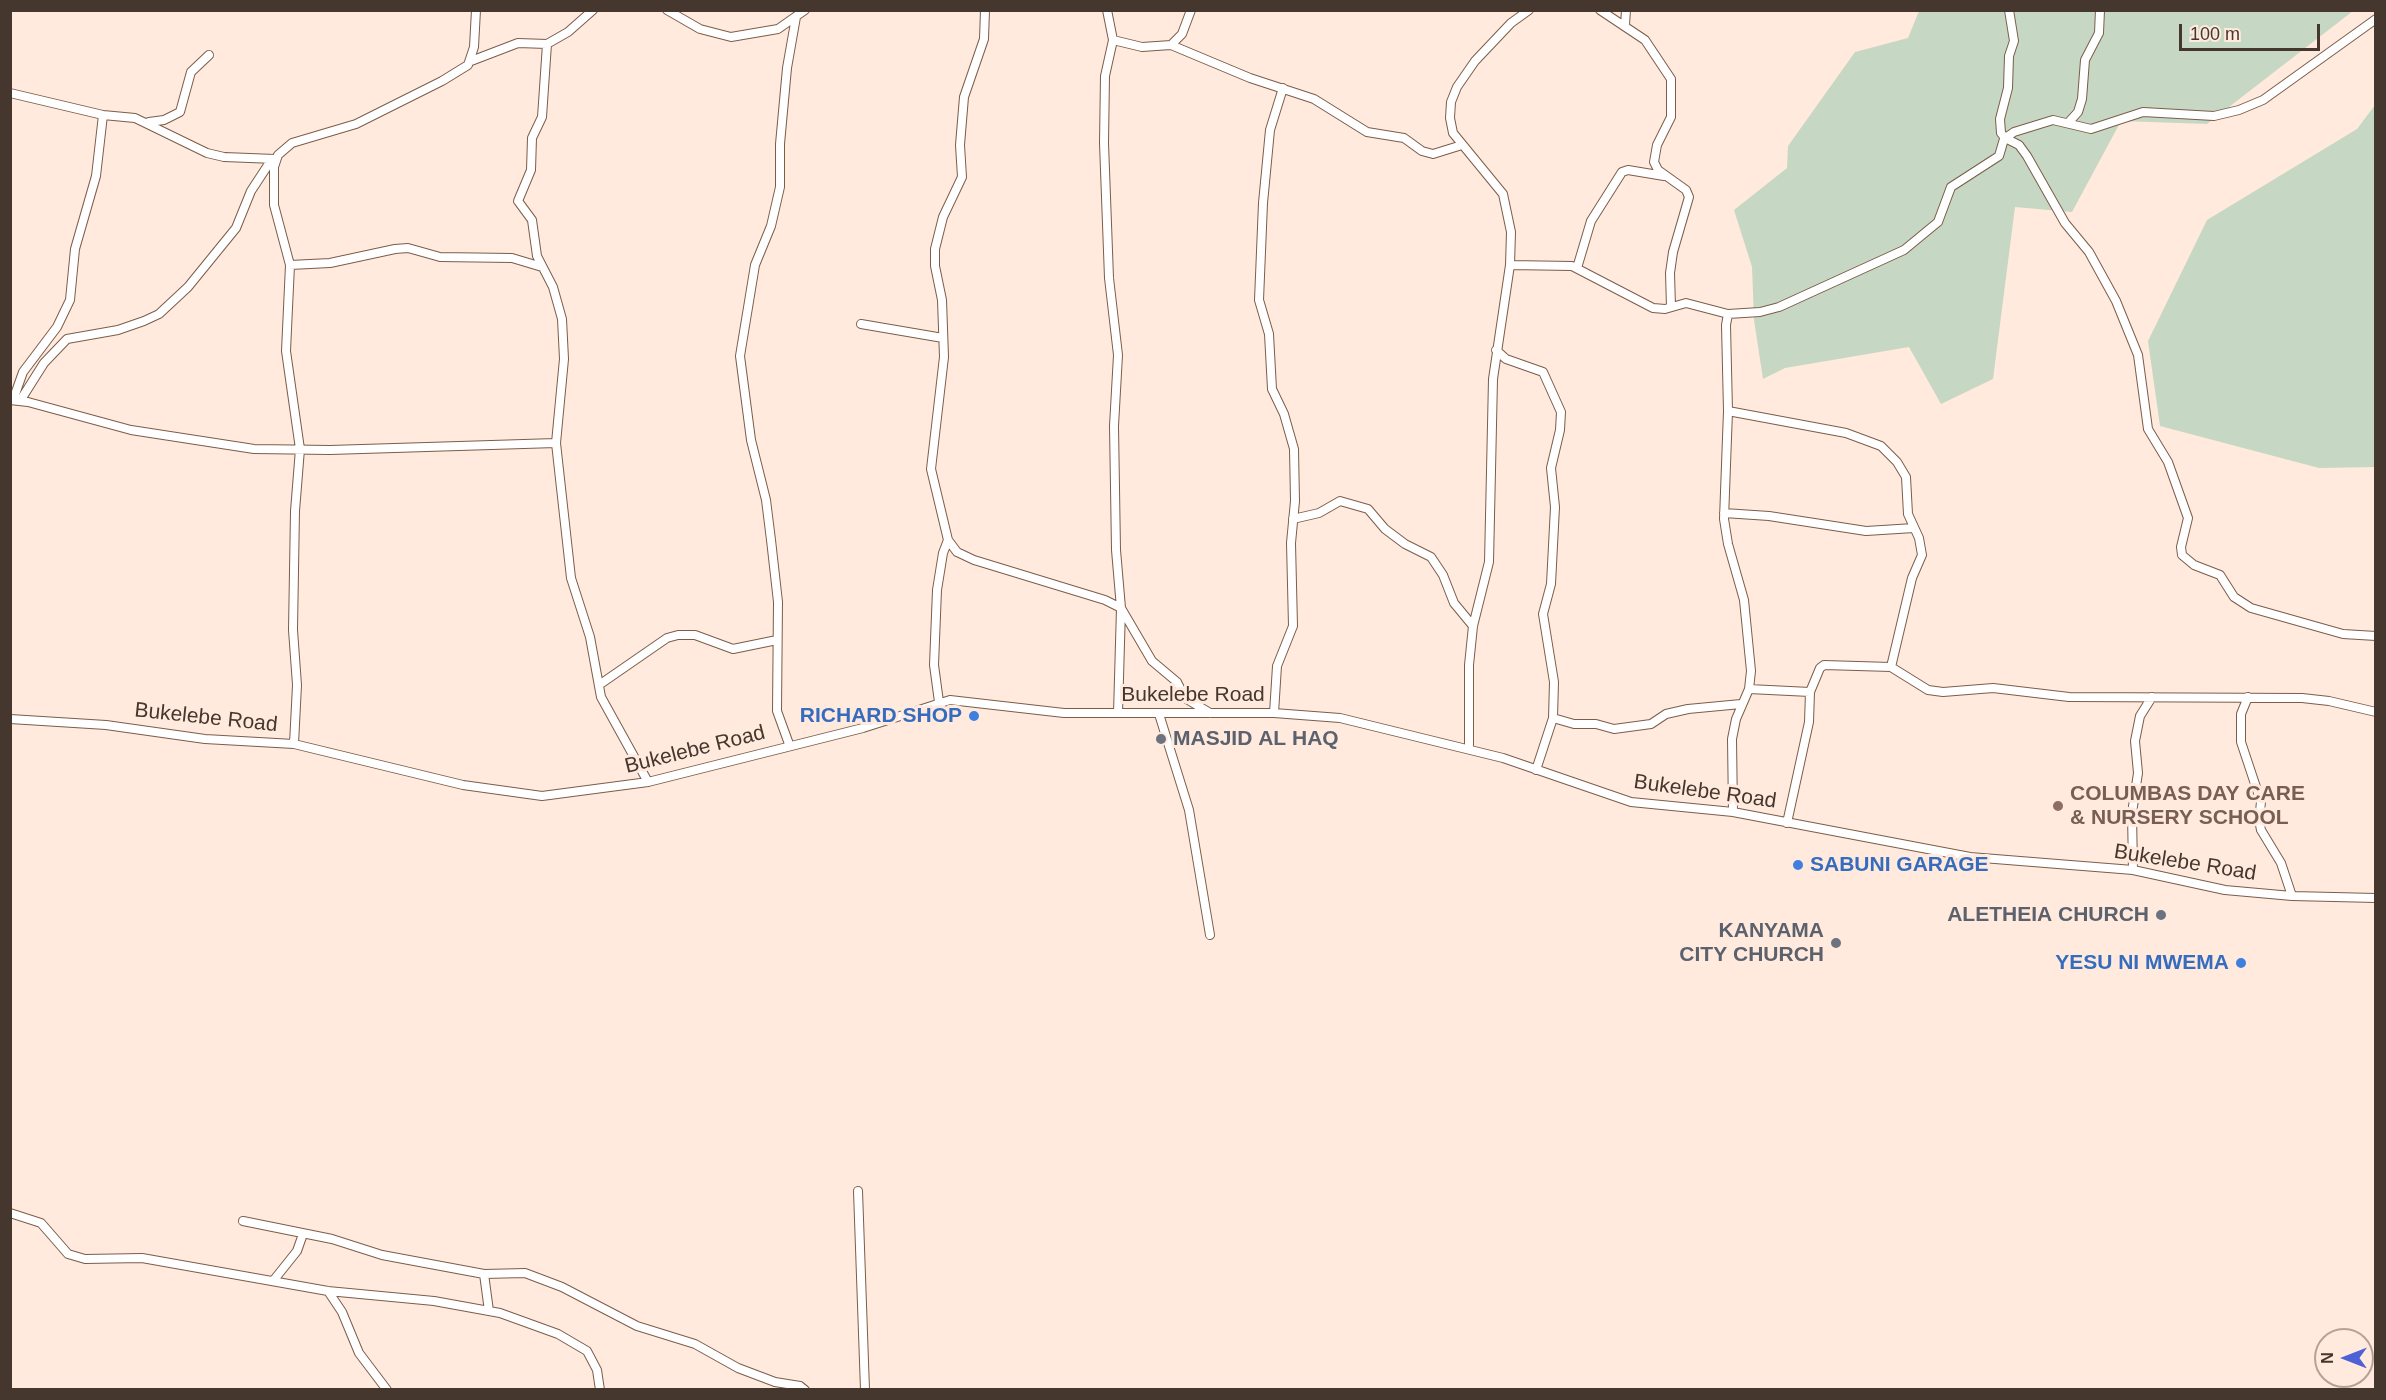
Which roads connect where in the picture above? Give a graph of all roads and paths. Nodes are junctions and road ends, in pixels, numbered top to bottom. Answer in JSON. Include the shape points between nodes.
{"nodes":[{"id":1,"x":476,"y":10,"type":"edge"},
{"id":2,"x":592,"y":10,"type":"edge"},
{"id":3,"x":667,"y":10,"type":"edge"},
{"id":4,"x":805,"y":10,"type":"edge"},
{"id":5,"x":985,"y":10,"type":"edge"},
{"id":6,"x":1107,"y":10,"type":"edge"},
{"id":7,"x":1191,"y":10,"type":"edge"},
{"id":8,"x":1529,"y":10,"type":"edge"},
{"id":9,"x":1600,"y":10,"type":"edge"},
{"id":10,"x":1626,"y":10,"type":"edge"},
{"id":11,"x":2009,"y":10,"type":"edge"},
{"id":12,"x":2100,"y":10,"type":"edge"},
{"id":13,"x":796,"y":17,"type":"junction"},
{"id":14,"x":2376,"y":19,"type":"edge"},
{"id":15,"x":1625,"y":25,"type":"junction"},
{"id":16,"x":1113,"y":40,"type":"junction"},
{"id":17,"x":547,"y":44,"type":"junction"},
{"id":18,"x":1171,"y":45,"type":"junction"},
{"id":19,"x":210,"y":55,"type":"dead end"},
{"id":20,"x":471,"y":61,"type":"junction"},
{"id":21,"x":1283,"y":88,"type":"junction"},
{"id":22,"x":10,"y":93,"type":"edge"},
{"id":23,"x":103,"y":115,"type":"junction"},
{"id":24,"x":146,"y":122,"type":"junction"},
{"id":25,"x":2068,"y":123,"type":"junction"},
{"id":26,"x":2005,"y":138,"type":"junction"},
{"id":27,"x":1462,"y":145,"type":"junction"},
{"id":28,"x":274,"y":159,"type":"junction"},
{"id":29,"x":1666,"y":176,"type":"junction"},
{"id":30,"x":290,"y":265,"type":"junction"},
{"id":31,"x":1510,"y":265,"type":"junction"},
{"id":32,"x":542,"y":267,"type":"junction"},
{"id":33,"x":1577,"y":268,"type":"junction"},
{"id":34,"x":1671,"y":307,"type":"junction"},
{"id":35,"x":1728,"y":314,"type":"junction"},
{"id":36,"x":861,"y":324,"type":"dead end"},
{"id":37,"x":943,"y":338,"type":"junction"},
{"id":38,"x":1496,"y":350,"type":"junction"},
{"id":39,"x":15,"y":400,"type":"edge"},
{"id":40,"x":1728,"y":411,"type":"junction"},
{"id":41,"x":556,"y":443,"type":"junction"},
{"id":42,"x":300,"y":449,"type":"junction"},
{"id":43,"x":1724,"y":513,"type":"junction"},
{"id":44,"x":1293,"y":519,"type":"junction"},
{"id":45,"x":1914,"y":528,"type":"junction"},
{"id":46,"x":948,"y":540,"type":"junction"},
{"id":47,"x":1121,"y":608,"type":"junction"},
{"id":48,"x":1473,"y":626,"type":"junction"},
{"id":49,"x":2376,"y":636,"type":"edge"},
{"id":50,"x":777,"y":640,"type":"junction"},
{"id":51,"x":1891,"y":668,"type":"junction"},
{"id":52,"x":599,"y":685,"type":"junction"},
{"id":53,"x":1749,"y":689,"type":"junction"},
{"id":54,"x":1810,"y":692,"type":"junction"},
{"id":55,"x":2152,"y":697,"type":"junction"},
{"id":56,"x":2248,"y":698,"type":"junction"},
{"id":57,"x":939,"y":702,"type":"junction"},
{"id":58,"x":1741,"y":704,"type":"junction"},
{"id":59,"x":2376,"y":712,"type":"edge"},
{"id":60,"x":1118,"y":713,"type":"junction"},
{"id":61,"x":1210,"y":713,"type":"junction"},
{"id":62,"x":1274,"y":713,"type":"junction"},
{"id":63,"x":1159,"y":714,"type":"junction"},
{"id":64,"x":1552,"y":718,"type":"junction"},
{"id":65,"x":10,"y":719,"type":"edge"},
{"id":66,"x":294,"y":744,"type":"junction"},
{"id":67,"x":789,"y":744,"type":"junction"},
{"id":68,"x":1470,"y":749,"type":"junction"},
{"id":69,"x":1536,"y":770,"type":"junction"},
{"id":70,"x":648,"y":782,"type":"junction"},
{"id":71,"x":1733,"y":812,"type":"junction"},
{"id":72,"x":1787,"y":823,"type":"junction"},
{"id":73,"x":2133,"y":870,"type":"junction"},
{"id":74,"x":2292,"y":896,"type":"junction"},
{"id":75,"x":2376,"y":898,"type":"edge"},
{"id":76,"x":1210,"y":934,"type":"dead end"},
{"id":77,"x":858,"y":1191,"type":"dead end"},
{"id":78,"x":11,"y":1212,"type":"edge"},
{"id":79,"x":243,"y":1221,"type":"dead end"},
{"id":80,"x":303,"y":1234,"type":"junction"},
{"id":81,"x":484,"y":1274,"type":"junction"},
{"id":82,"x":273,"y":1281,"type":"junction"},
{"id":83,"x":328,"y":1291,"type":"junction"},
{"id":84,"x":489,"y":1311,"type":"junction"},
{"id":85,"x":387,"y":1389,"type":"edge"},
{"id":86,"x":600,"y":1389,"type":"edge"},
{"id":87,"x":805,"y":1389,"type":"edge"},
{"id":88,"x":865,"y":1389,"type":"edge"}],
"edges":[{"from":1,"to":20,"type":"street"},
{"from":2,"to":17,"type":"street","via":[[568,32]]},
{"from":3,"to":13,"type":"street","via":[[700,29],[731,37],[778,29]]},
{"from":4,"to":13,"type":"street"},
{"from":5,"to":37,"type":"street","via":[[984,39],[963,106],[962,177],[943,217],[935,249]]},
{"from":6,"to":16,"type":"street"},
{"from":7,"to":18,"type":"street","via":[[1182,34]]},
{"from":8,"to":27,"type":"street","via":[[1499,34],[1456,87],[1450,118],[1453,133]]},
{"from":9,"to":15,"type":"street"},
{"from":10,"to":15,"type":"street"},
{"from":11,"to":26,"type":"street","via":[[2014,37],[2000,119]]},
{"from":12,"to":25,"type":"street","via":[[2099,33],[2085,60],[2082,99],[2078,112]]},
{"from":13,"to":50,"type":"street","via":[[787,68],[780,187],[771,226],[755,265],[740,356],[751,440],[770,531],[778,602]]},
{"from":14,"to":25,"type":"street","via":[[2263,100],[2239,110],[2214,116],[2143,112],[2091,129]]},
{"from":15,"to":29,"type":"street","via":[[1645,40],[1671,79],[1670,125],[1654,154],[1656,166]]},
{"from":16,"to":18,"type":"street","via":[[1142,47]]},
{"from":16,"to":47,"type":"street","via":[[1105,76],[1104,143],[1109,278],[1118,355],[1114,426]]},
{"from":17,"to":20,"type":"street","via":[[518,43]]},
{"from":17,"to":32,"type":"street","via":[[542,117],[532,138],[531,170],[518,198],[532,220],[534,246]]},
{"from":18,"to":21,"type":"street"},
{"from":19,"to":24,"type":"street","via":[[188,77],[180,112],[164,120]]},
{"from":20,"to":28,"type":"street","via":[[442,81],[367,119],[292,143]]},
{"from":21,"to":27,"type":"street","via":[[1322,103],[1367,132],[1404,138],[1427,153],[1441,153]]},
{"from":21,"to":44,"type":"street","via":[[1270,130],[1259,300],[1269,334],[1272,389],[1294,446]]},
{"from":22,"to":23,"type":"street"},
{"from":23,"to":24,"type":"street"},
{"from":23,"to":39,"type":"street","via":[[96,176],[75,249],[70,300],[57,327],[23,372]]},
{"from":24,"to":28,"type":"street","via":[[207,153]]},
{"from":25,"to":26,"type":"street","via":[[2053,120]]},
{"from":26,"to":35,"type":"street","via":[[1999,156],[1951,187],[1938,222],[1904,250],[1779,306]]},
{"from":26,"to":49,"type":"street","via":[[2019,145],[2065,223],[2089,252],[2138,355],[2148,429],[2168,462],[2188,518],[2182,555],[2194,565],[2223,577],[2240,603],[2343,634]]},
{"from":27,"to":31,"type":"street","via":[[1505,197],[1511,232]]},
{"from":28,"to":30,"type":"street","via":[[274,205]]},
{"from":28,"to":39,"type":"street","via":[[251,191],[236,228],[188,287],[159,314],[118,330],[67,339]]},
{"from":29,"to":33,"type":"street","via":[[1623,172],[1591,221]]},
{"from":29,"to":34,"type":"street","via":[[1686,190],[1689,197],[1673,252]]},
{"from":30,"to":32,"type":"street","via":[[330,264],[408,248],[440,257],[512,258]]},
{"from":30,"to":42,"type":"street","via":[[286,351]]},
{"from":31,"to":33,"type":"street"},
{"from":31,"to":38,"type":"street"},
{"from":32,"to":41,"type":"street","via":[[553,287],[562,319],[564,359]]},
{"from":33,"to":34,"type":"street","via":[[1653,308]]},
{"from":34,"to":35,"type":"street","via":[[1686,303]]},
{"from":35,"to":40,"type":"street"},
{"from":36,"to":37,"type":"street"},
{"from":37,"to":46,"type":"street","via":[[939,419],[931,469]]},
{"from":38,"to":48,"type":"street","via":[[1490,552]]},
{"from":38,"to":64,"type":"street","via":[[1506,359],[1543,372],[1561,412],[1552,463],[1555,507],[1551,584],[1543,614],[1554,682]]},
{"from":39,"to":42,"type":"street","via":[[105,425],[176,438],[254,449]]},
{"from":40,"to":43,"type":"street"},
{"from":40,"to":45,"type":"street","via":[[1846,433],[1881,446],[1906,477],[1908,514]]},
{"from":41,"to":42,"type":"street"},
{"from":41,"to":52,"type":"street","via":[[571,578],[590,637]]},
{"from":42,"to":66,"type":"street","via":[[295,511]]},
{"from":43,"to":45,"type":"street","via":[[1866,531]]},
{"from":43,"to":53,"type":"street","via":[[1728,544],[1746,608]]},
{"from":44,"to":48,"type":"street","via":[[1319,513],[1340,501],[1368,509],[1385,529],[1431,557],[1454,603]]},
{"from":44,"to":62,"type":"street","via":[[1293,626],[1277,666]]},
{"from":45,"to":51,"type":"street","via":[[1921,559],[1912,578]]},
{"from":46,"to":47,"type":"street","via":[[957,552],[974,560]]},
{"from":46,"to":57,"type":"street","via":[[937,590],[934,665]]},
{"from":47,"to":60,"type":"street"},
{"from":47,"to":61,"type":"street","via":[[1152,661],[1177,682],[1185,698]]},
{"from":48,"to":68,"type":"street","via":[[1468,665]]},
{"from":50,"to":52,"type":"street","via":[[733,649],[695,635],[678,635],[667,638]]},
{"from":50,"to":67,"type":"street","via":[[777,711]]},
{"from":51,"to":54,"type":"street","via":[[1822,666]]},
{"from":51,"to":55,"type":"street","via":[[1935,692],[1994,688],[2069,697]]},
{"from":52,"to":70,"type":"street","via":[[605,706]]},
{"from":53,"to":54,"type":"street"},
{"from":53,"to":58,"type":"street"},
{"from":54,"to":72,"type":"street","via":[[1810,712]]},
{"from":55,"to":56,"type":"street"},
{"from":55,"to":73,"type":"street","via":[[2140,717],[2135,741],[2138,773],[2132,813]]},
{"from":56,"to":59,"type":"street","via":[[2329,701]]},
{"from":56,"to":74,"type":"street","via":[[2241,714],[2241,742],[2261,802],[2261,830],[2281,863]]},
{"from":57,"to":60,"type":"street","name":"Bukelebe Road","via":[[1064,713]]},
{"from":57,"to":67,"type":"street","name":"Bukelebe Road","via":[[863,728]]},
{"from":58,"to":64,"type":"street","via":[[1688,709],[1666,714],[1651,724],[1614,729]]},
{"from":58,"to":71,"type":"street","via":[[1732,739]]},
{"from":60,"to":63,"type":"street","name":"Bukelebe Road"},
{"from":61,"to":62,"type":"street","name":"Bukelebe Road"},
{"from":61,"to":63,"type":"street","name":"Bukelebe Road"},
{"from":62,"to":68,"type":"street","name":"Bukelebe Road","via":[[1340,718]]},
{"from":63,"to":76,"type":"street","via":[[1189,810]]},
{"from":64,"to":69,"type":"street"},
{"from":65,"to":66,"type":"street","name":"Bukelebe Road"},
{"from":66,"to":70,"type":"street","name":"Bukelebe Road","via":[[515,795],[565,795]]},
{"from":67,"to":70,"type":"street","name":"Bukelebe Road"},
{"from":68,"to":69,"type":"street","name":"Bukelebe Road"},
{"from":69,"to":71,"type":"street","name":"Bukelebe Road","via":[[1631,802]]},
{"from":71,"to":72,"type":"street","name":"Bukelebe Road"},
{"from":72,"to":73,"type":"street","name":"Bukelebe Road","via":[[1970,857]]},
{"from":73,"to":74,"type":"street","name":"Bukelebe Road","via":[[2225,890]]},
{"from":74,"to":75,"type":"street","name":"Bukelebe Road"},
{"from":77,"to":88,"type":"street"},
{"from":78,"to":82,"type":"street","via":[[41,1223],[63,1250],[75,1257],[101,1261],[142,1258]]},
{"from":79,"to":80,"type":"street"},
{"from":80,"to":81,"type":"street","via":[[382,1255]]},
{"from":80,"to":82,"type":"street","via":[[297,1251]]},
{"from":81,"to":84,"type":"street"},
{"from":81,"to":87,"type":"street","via":[[533,1275],[637,1326],[695,1344],[738,1368],[775,1382]]},
{"from":82,"to":83,"type":"street"},
{"from":83,"to":84,"type":"street","via":[[434,1301]]},
{"from":83,"to":85,"type":"street","via":[[342,1312],[358,1353]]},
{"from":84,"to":86,"type":"street","via":[[541,1327],[575,1343],[593,1361]]}]}
